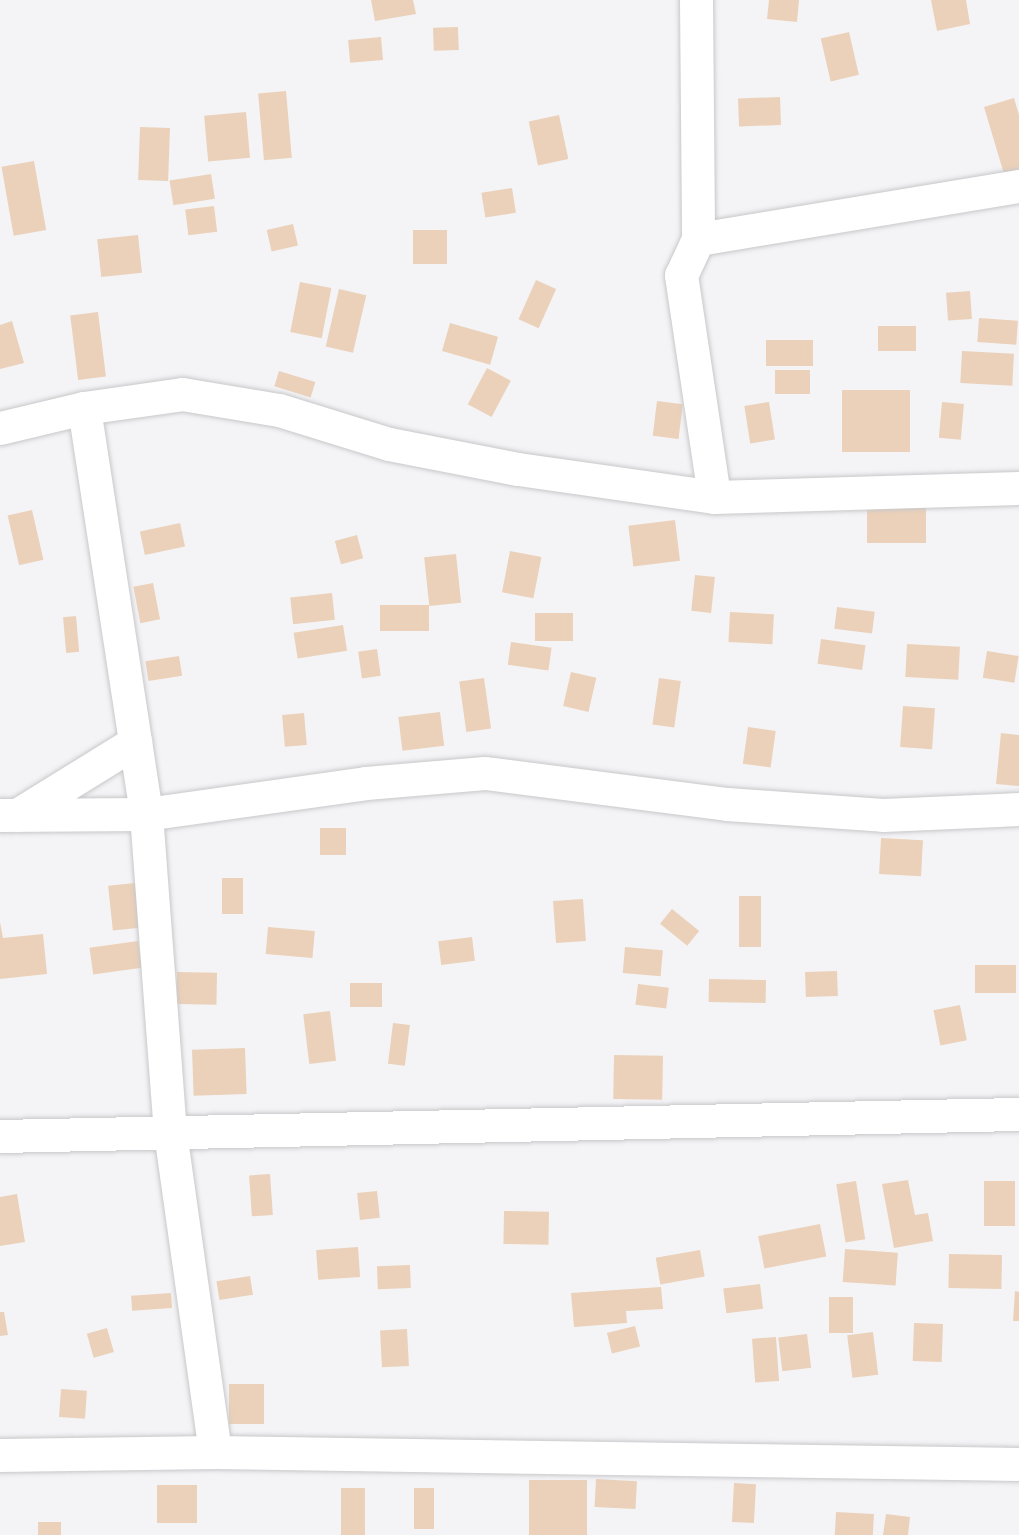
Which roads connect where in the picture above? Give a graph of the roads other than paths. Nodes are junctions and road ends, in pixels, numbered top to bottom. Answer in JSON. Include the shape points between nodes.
{"nodes":[{"id":1,"x":696,"y":0,"type":"edge"},
{"id":2,"x":1019,"y":186,"type":"edge"},
{"id":3,"x":698,"y":239,"type":"junction"},
{"id":4,"x":84,"y":408,"type":"junction"},
{"id":5,"x":0,"y":428,"type":"edge"},
{"id":6,"x":1019,"y":488,"type":"edge"},
{"id":7,"x":714,"y":497,"type":"junction"},
{"id":8,"x":135,"y":742,"type":"junction"},
{"id":9,"x":1019,"y":809,"type":"edge"},
{"id":10,"x":146,"y":814,"type":"junction"},
{"id":11,"x":8,"y":815,"type":"edge"},
{"id":12,"x":1019,"y":1113,"type":"edge"},
{"id":13,"x":170,"y":1132,"type":"junction"},
{"id":14,"x":0,"y":1136,"type":"edge"},
{"id":15,"x":215,"y":1452,"type":"junction"},
{"id":16,"x":0,"y":1455,"type":"edge"},
{"id":17,"x":1019,"y":1464,"type":"edge"}],
"edges":[{"from":1,"to":3,"type":"street"},
{"from":2,"to":3,"type":"street"},
{"from":3,"to":7,"type":"street","via":[[681,275]]},
{"from":4,"to":5,"type":"street"},
{"from":4,"to":7,"type":"street","via":[[182,394],[279,410],[389,444],[519,469]]},
{"from":4,"to":8,"type":"street"},
{"from":6,"to":7,"type":"street"},
{"from":8,"to":10,"type":"street"},
{"from":8,"to":11,"type":"street"},
{"from":9,"to":10,"type":"street","via":[[883,815],[727,804],[485,773],[366,783]]},
{"from":10,"to":11,"type":"street"},
{"from":10,"to":13,"type":"street"},
{"from":12,"to":13,"type":"street"},
{"from":13,"to":14,"type":"street"},
{"from":13,"to":15,"type":"street"},
{"from":15,"to":16,"type":"street"},
{"from":15,"to":17,"type":"street"}]}
